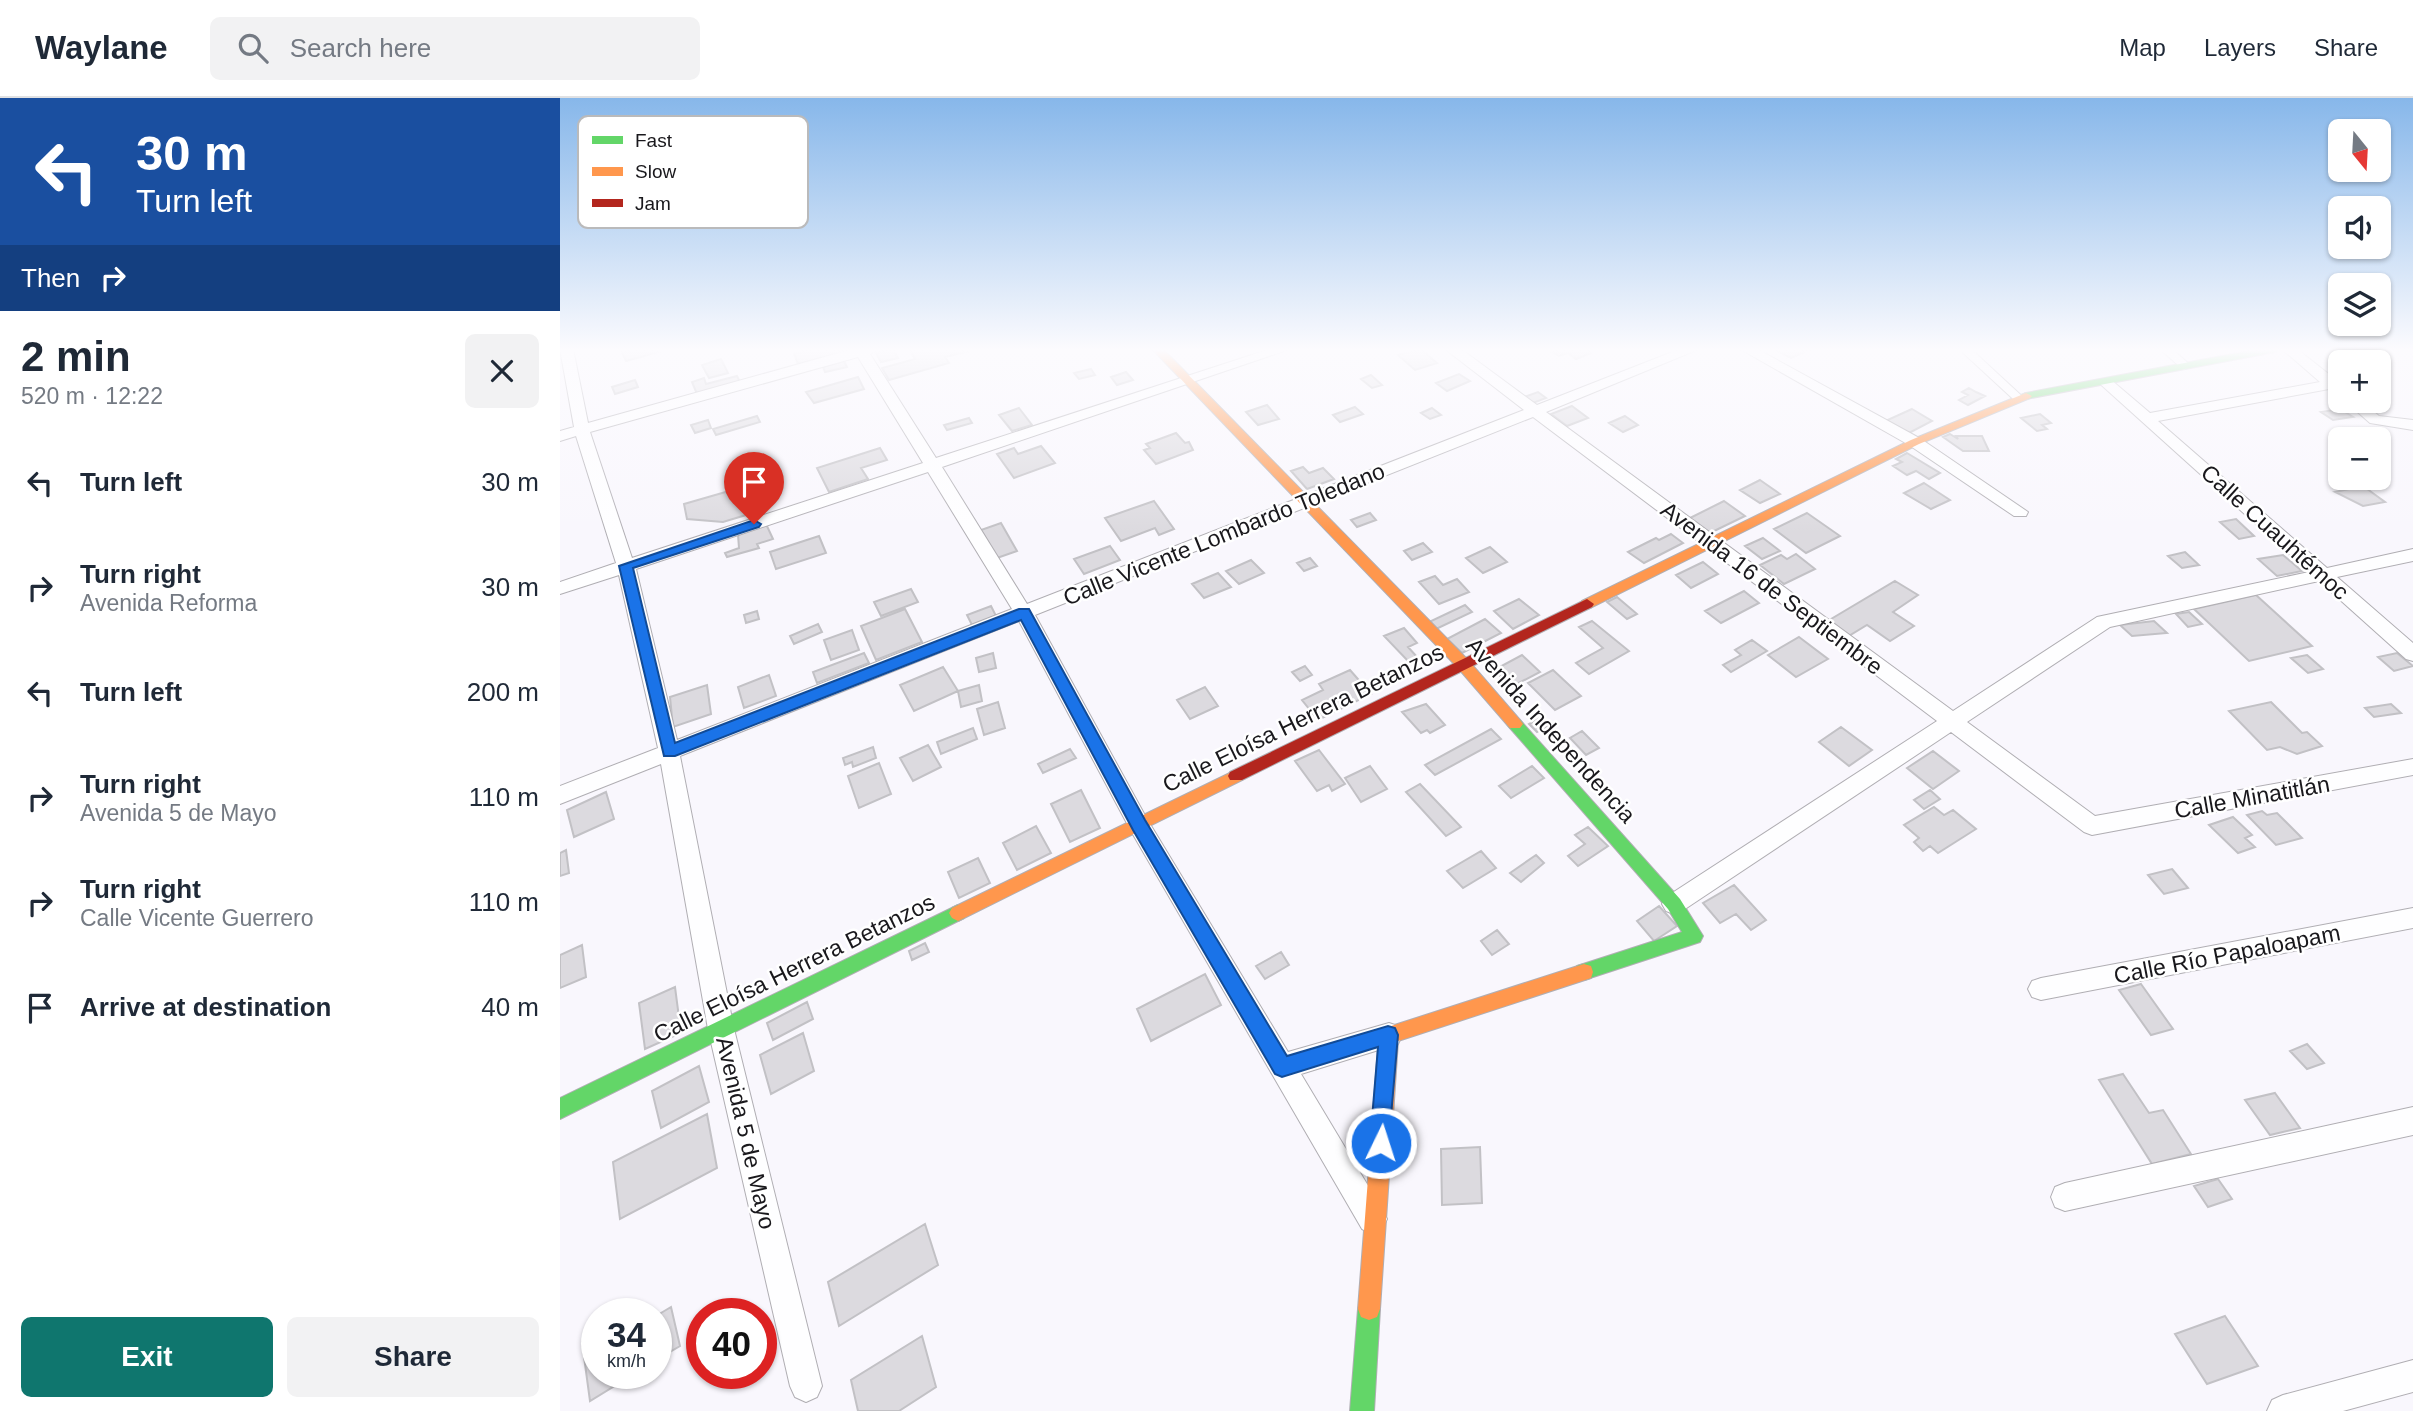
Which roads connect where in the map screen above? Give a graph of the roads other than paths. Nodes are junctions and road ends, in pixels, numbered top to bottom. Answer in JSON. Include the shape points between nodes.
{"nodes":[{"id":1,"x":570,"y":410,"type":"edge"},
{"id":2,"x":651,"y":410,"type":"edge"},
{"id":3,"x":901,"y":410,"type":"edge"},
{"id":4,"x":1096,"y":410,"type":"edge"},
{"id":5,"x":1217,"y":410,"type":"edge"},
{"id":6,"x":1536,"y":410,"type":"joint"},
{"id":7,"x":1857,"y":410,"type":"edge"},
{"id":8,"x":1989,"y":410,"type":"edge"},
{"id":9,"x":2140,"y":410,"type":"edge"},
{"id":10,"x":2196,"y":410,"type":"edge"},
{"id":11,"x":2367,"y":413,"type":"edge"},
{"id":12,"x":2149,"y":418,"type":"junction"},
{"id":13,"x":2413,"y":425,"type":"edge"},
{"id":14,"x":571,"y":433,"type":"edge"},
{"id":15,"x":1915,"y":442,"type":"junction"},
{"id":16,"x":934,"y":464,"type":"junction"},
{"id":17,"x":1307,"y":501,"type":"junction"},
{"id":18,"x":2020,"y":512,"type":"dead end"},
{"id":19,"x":1712,"y":541,"type":"junction"},
{"id":20,"x":2413,"y":555,"type":"edge"},
{"id":21,"x":626,"y":566,"type":"junction"},
{"id":22,"x":2320,"y":574,"type":"junction"},
{"id":23,"x":560,"y":588,"type":"edge"},
{"id":24,"x":1024,"y":613,"type":"junction"},
{"id":25,"x":2413,"y":654,"type":"edge"},
{"id":26,"x":1463,"y":664,"type":"junction"},
{"id":27,"x":1950,"y":723,"type":"junction"},
{"id":28,"x":669,"y":752,"type":"junction"},
{"id":29,"x":2413,"y":767,"type":"edge"},
{"id":30,"x":560,"y":795,"type":"edge"},
{"id":31,"x":1139,"y":825,"type":"junction"},
{"id":32,"x":2092,"y":826,"type":"joint"},
{"id":33,"x":1674,"y":904,"type":"junction"},
{"id":34,"x":2413,"y":918,"type":"edge"},
{"id":35,"x":2041,"y":989,"type":"dead end"},
{"id":36,"x":721,"y":1029,"type":"junction"},
{"id":37,"x":1388,"y":1035,"type":"junction"},
{"id":38,"x":1282,"y":1067,"type":"junction"},
{"id":39,"x":560,"y":1109,"type":"edge"},
{"id":40,"x":2413,"y":1121,"type":"edge"},
{"id":41,"x":2065,"y":1197,"type":"dead end"},
{"id":42,"x":1375,"y":1224,"type":"junction"},
{"id":43,"x":2413,"y":1377,"type":"edge"},
{"id":44,"x":806,"y":1386,"type":"dead end"},
{"id":45,"x":1362,"y":1411,"type":"edge"},
{"id":46,"x":2283,"y":1411,"type":"edge"}],
"edges":[{"from":1,"to":14,"type":"street","name":"Avenida 5 de Mayo"},
{"from":2,"to":14,"type":"street"},
{"from":3,"to":16,"type":"street"},
{"from":4,"to":16,"type":"street"},
{"from":5,"to":17,"type":"street","name":"Avenida Independencia"},
{"from":6,"to":17,"type":"street","name":"Calle Vicente Lombardo Toledano"},
{"from":6,"to":19,"type":"street","name":"Avenida 16 de Septiembre"},
{"from":7,"to":15,"type":"street"},
{"from":8,"to":15,"type":"street","name":"Calle Eloísa Herrera Betanzos"},
{"from":9,"to":12,"type":"street","name":"Calle Cuauhtémoc"},
{"from":10,"to":12,"type":"street"},
{"from":11,"to":13,"type":"street","via":[[2375,420]]},
{"from":12,"to":22,"type":"street","name":"Calle Cuauhtémoc"},
{"from":14,"to":21,"type":"street","name":"Avenida 5 de Mayo"},
{"from":15,"to":18,"type":"street"},
{"from":15,"to":19,"type":"street","name":"Calle Eloísa Herrera Betanzos"},
{"from":16,"to":21,"type":"street"},
{"from":16,"to":24,"type":"street"},
{"from":17,"to":24,"type":"street","name":"Calle Vicente Lombardo Toledano"},
{"from":17,"to":26,"type":"street","name":"Avenida Independencia"},
{"from":19,"to":26,"type":"street","name":"Calle Eloísa Herrera Betanzos"},
{"from":19,"to":27,"type":"street","name":"Avenida 16 de Septiembre"},
{"from":20,"to":22,"type":"street"},
{"from":21,"to":23,"type":"street"},
{"from":21,"to":28,"type":"street","name":"Avenida 5 de Mayo"},
{"from":22,"to":25,"type":"street","name":"Calle Cuauhtémoc"},
{"from":22,"to":27,"type":"street","via":[[2104,622]]},
{"from":24,"to":28,"type":"street","name":"Calle Vicente Lombardo Toledano"},
{"from":24,"to":31,"type":"street"},
{"from":26,"to":31,"type":"street","name":"Calle Eloísa Herrera Betanzos"},
{"from":26,"to":33,"type":"street","name":"Avenida Independencia"},
{"from":27,"to":32,"type":"street","name":"Avenida 16 de Septiembre"},
{"from":27,"to":33,"type":"street"},
{"from":28,"to":30,"type":"street","name":"Calle Vicente Lombardo Toledano"},
{"from":28,"to":36,"type":"street","name":"Avenida 5 de Mayo"},
{"from":29,"to":32,"type":"street","name":"Calle Minatitlán"},
{"from":31,"to":36,"type":"street","name":"Calle Eloísa Herrera Betanzos"},
{"from":31,"to":38,"type":"street"},
{"from":33,"to":37,"type":"street","name":"Avenida Independencia","via":[[1694,936]]},
{"from":34,"to":35,"type":"street","name":"Calle Río Papaloapam"},
{"from":36,"to":39,"type":"street","name":"Calle Eloísa Herrera Betanzos"},
{"from":36,"to":44,"type":"street","name":"Avenida 5 de Mayo"},
{"from":37,"to":38,"type":"street"},
{"from":37,"to":42,"type":"street"},
{"from":38,"to":42,"type":"street"},
{"from":40,"to":41,"type":"street"},
{"from":42,"to":45,"type":"street"},
{"from":43,"to":46,"type":"street"}]}
